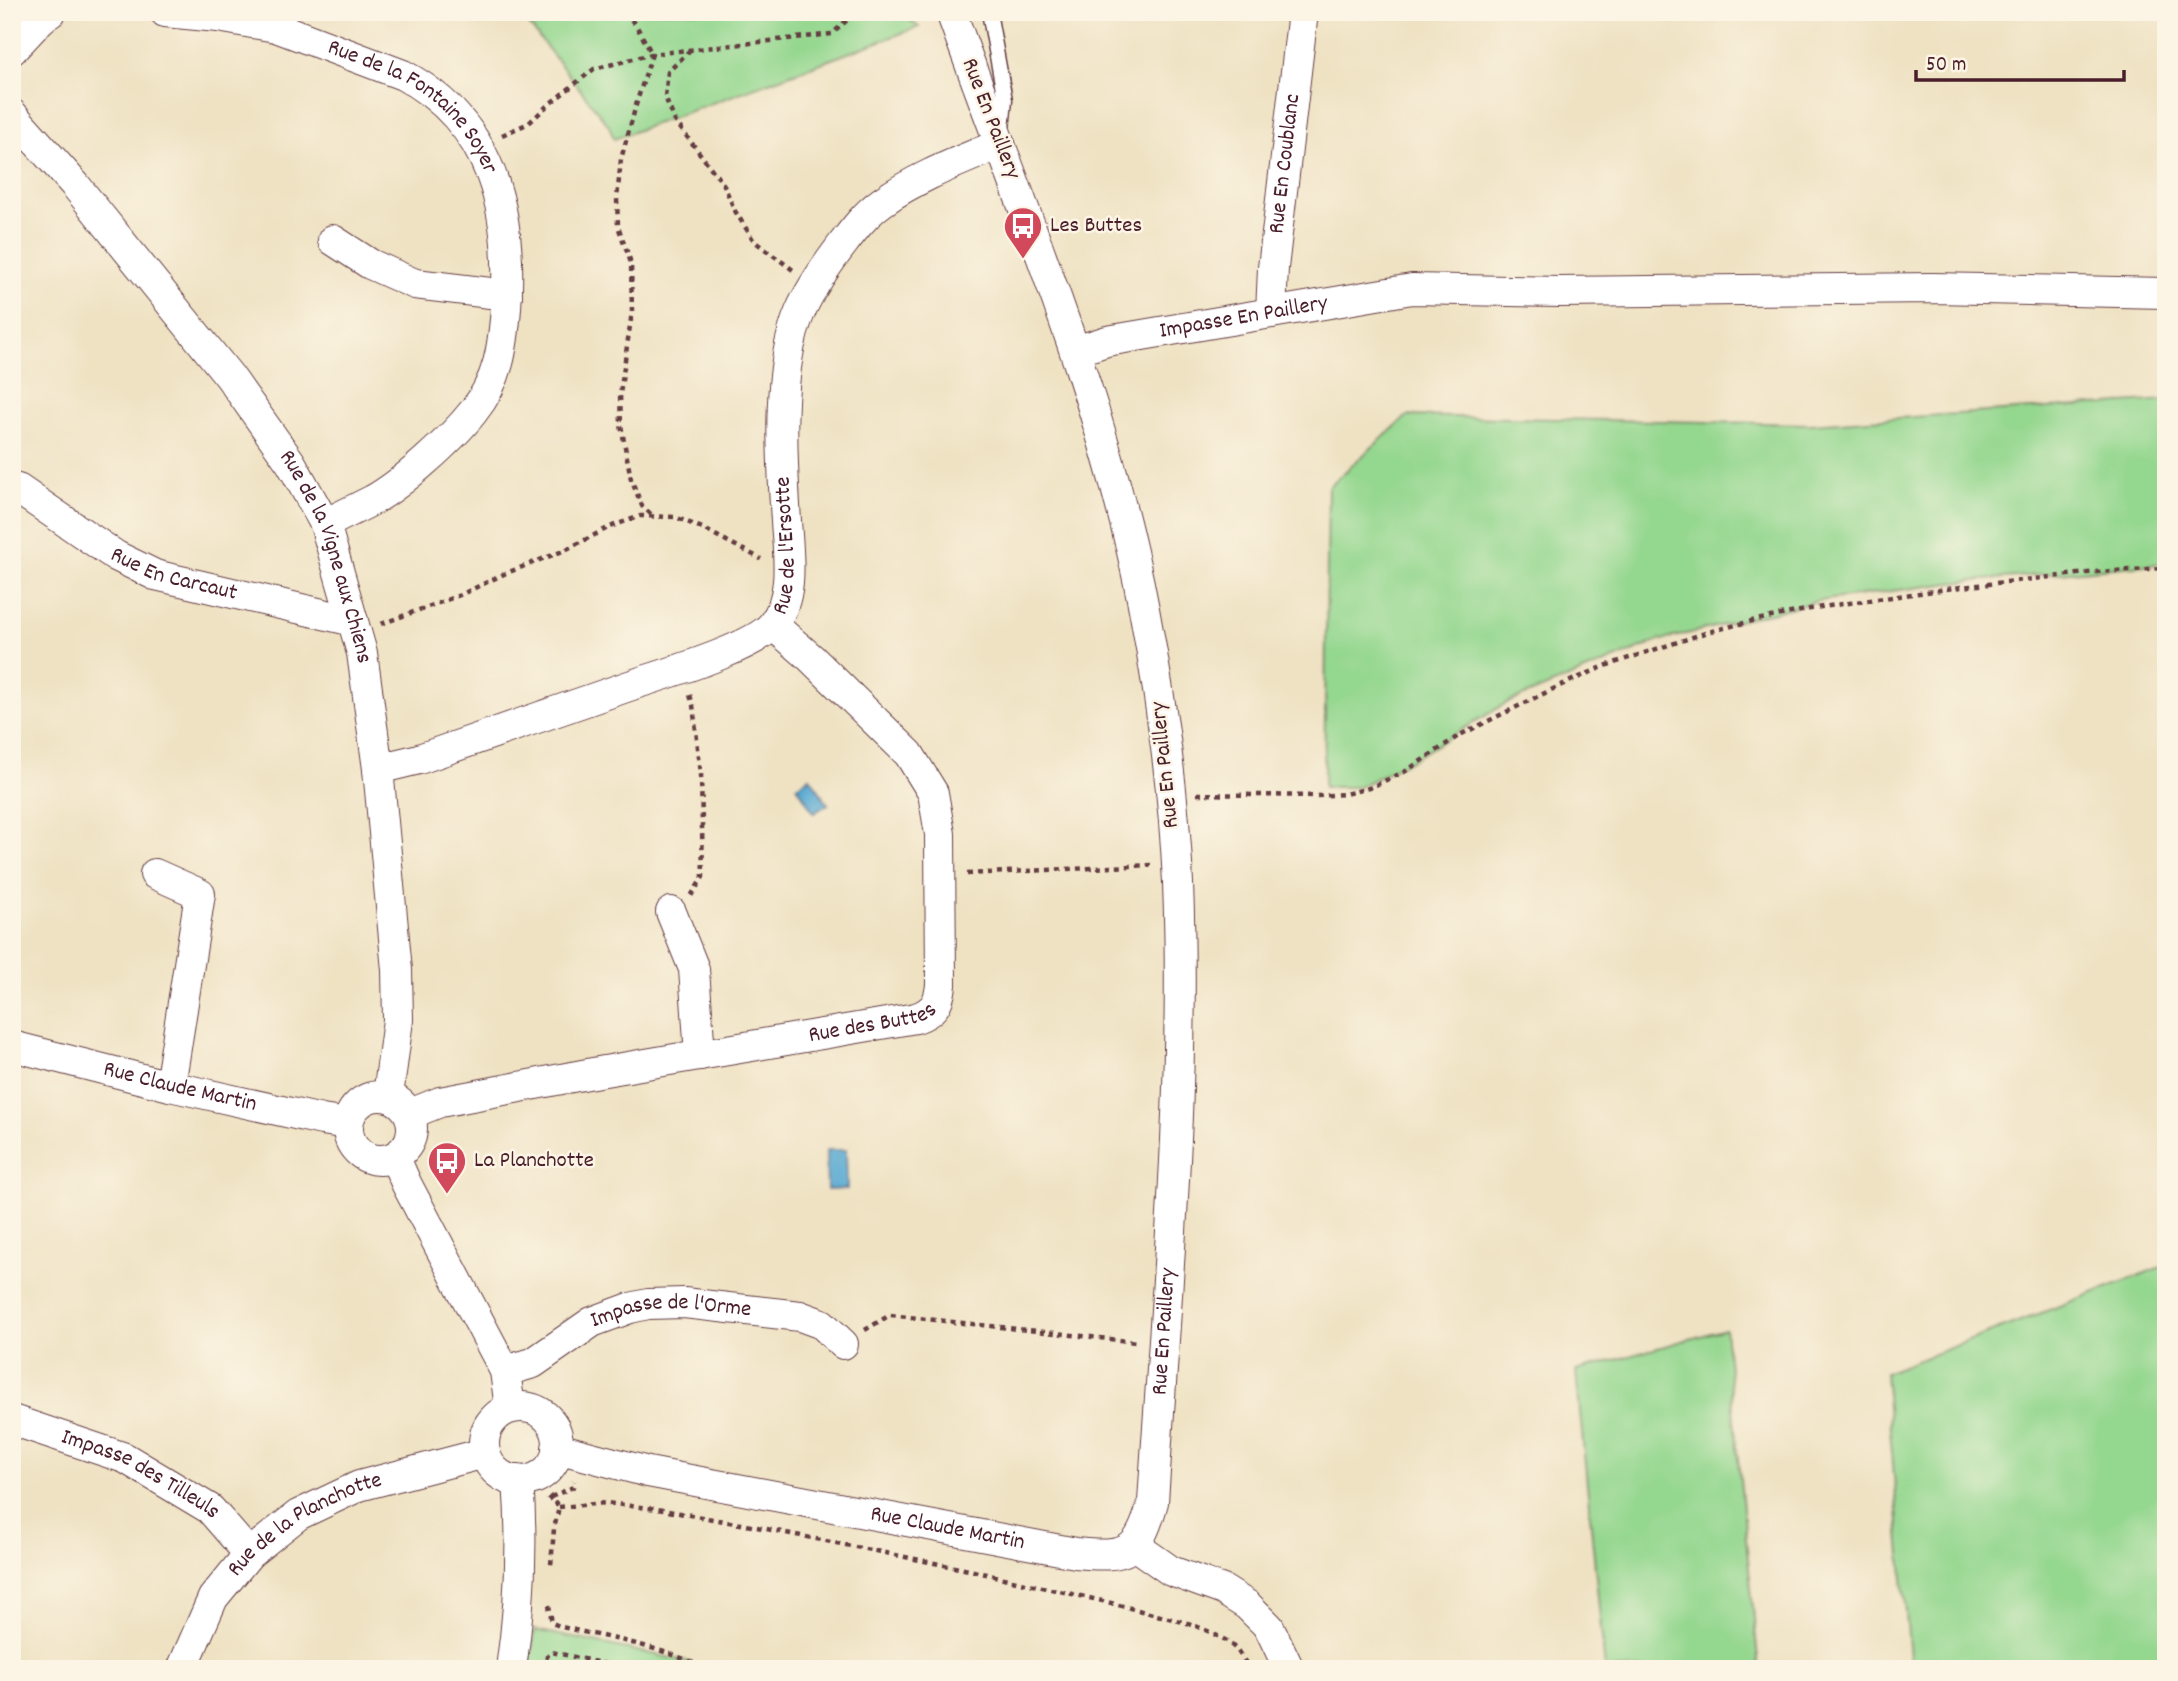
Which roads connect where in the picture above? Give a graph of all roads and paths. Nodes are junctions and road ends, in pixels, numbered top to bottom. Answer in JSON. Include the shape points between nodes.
{"nodes":[{"id":1,"x":51,"y":12,"type":"edge"},
{"id":2,"x":166,"y":12,"type":"edge"},
{"id":3,"x":625,"y":12,"type":"edge"},
{"id":4,"x":856,"y":12,"type":"edge"},
{"id":5,"x":951,"y":12,"type":"edge"},
{"id":6,"x":989,"y":12,"type":"edge"},
{"id":7,"x":1303,"y":12,"type":"edge"},
{"id":8,"x":12,"y":50,"type":"edge"},
{"id":9,"x":690,"y":50,"type":"junction"},
{"id":10,"x":652,"y":54,"type":"junction"},
{"id":11,"x":12,"y":114,"type":"edge"},
{"id":12,"x":476,"y":141,"type":"junction"},
{"id":13,"x":1000,"y":144,"type":"junction"},
{"id":14,"x":333,"y":240,"type":"dead end"},
{"id":15,"x":813,"y":285,"type":"junction"},
{"id":16,"x":2166,"y":293,"type":"edge"},
{"id":17,"x":507,"y":295,"type":"junction"},
{"id":18,"x":1271,"y":313,"type":"junction"},
{"id":19,"x":1075,"y":351,"type":"junction"},
{"id":20,"x":12,"y":488,"type":"edge"},
{"id":21,"x":653,"y":516,"type":"junction"},
{"id":22,"x":325,"y":524,"type":"junction"},
{"id":23,"x":788,"y":567,"type":"junction"},
{"id":24,"x":2166,"y":568,"type":"edge"},
{"id":25,"x":773,"y":625,"type":"junction"},
{"id":26,"x":354,"y":627,"type":"junction"},
{"id":27,"x":682,"y":668,"type":"junction"},
{"id":28,"x":378,"y":769,"type":"junction"},
{"id":29,"x":1170,"y":796,"type":"junction"},
{"id":30,"x":1176,"y":864,"type":"junction"},
{"id":31,"x":155,"y":874,"type":"dead end"},
{"id":32,"x":940,"y":875,"type":"junction"},
{"id":33,"x":671,"y":912,"type":"joint"},
{"id":34,"x":12,"y":1046,"type":"edge"},
{"id":35,"x":700,"y":1055,"type":"junction"},
{"id":36,"x":170,"y":1086,"type":"junction"},
{"id":37,"x":399,"y":1105,"type":"junction"},
{"id":38,"x":348,"y":1124,"type":"junction"},
{"id":39,"x":395,"y":1158,"type":"junction"},
{"id":40,"x":843,"y":1343,"type":"joint"},
{"id":41,"x":1163,"y":1344,"type":"junction"},
{"id":42,"x":505,"y":1370,"type":"junction"},
{"id":43,"x":510,"y":1408,"type":"junction"},
{"id":44,"x":12,"y":1420,"type":"edge"},
{"id":45,"x":557,"y":1448,"type":"junction"},
{"id":46,"x":485,"y":1454,"type":"junction"},
{"id":47,"x":518,"y":1480,"type":"junction"},
{"id":48,"x":559,"y":1507,"type":"junction"},
{"id":49,"x":521,"y":1513,"type":"junction"},
{"id":50,"x":1134,"y":1545,"type":"junction"},
{"id":51,"x":249,"y":1554,"type":"junction"},
{"id":52,"x":551,"y":1570,"type":"dead end"},
{"id":53,"x":550,"y":1600,"type":"dead end"},
{"id":54,"x":609,"y":1667,"type":"edge"},
{"id":55,"x":182,"y":1669,"type":"edge"},
{"id":56,"x":510,"y":1669,"type":"edge"},
{"id":57,"x":545,"y":1669,"type":"edge"},
{"id":58,"x":628,"y":1669,"type":"edge"},
{"id":59,"x":706,"y":1669,"type":"edge"},
{"id":60,"x":1250,"y":1669,"type":"edge"},
{"id":61,"x":1289,"y":1669,"type":"edge"}],
"edges":[{"from":1,"to":8,"type":"street"},
{"from":2,"to":12,"type":"street","name":"Rue de la Fontaine Soyer","via":[[276,27],[393,70],[443,100]]},
{"from":3,"to":10,"type":"path"},
{"from":4,"to":9,"type":"path","via":[[832,33]]},
{"from":5,"to":13,"type":"street","name":"Rue En Paillery"},
{"from":6,"to":13,"type":"lane","via":[[1005,100]]},
{"from":7,"to":18,"type":"street","name":"Rue En Coublanc"},
{"from":9,"to":10,"type":"path"},
{"from":9,"to":15,"type":"path","via":[[668,72],[666,97],[675,121],[724,185],[754,241]]},
{"from":10,"to":12,"type":"path","via":[[594,69],[529,123],[509,134]]},
{"from":10,"to":21,"type":"path","via":[[621,159],[617,199],[618,226],[631,263],[632,312],[620,394],[621,425],[631,478],[642,506]]},
{"from":11,"to":22,"type":"street","name":"Rue de la Vigne aux Chiens","via":[[230,377],[291,463]]},
{"from":12,"to":17,"type":"street","name":"Rue de la Fontaine Soyer","via":[[505,222]]},
{"from":13,"to":15,"type":"street","name":"Rue de l'Ersotte","via":[[882,202],[860,221]]},
{"from":13,"to":19,"type":"street","name":"Rue En Paillery"},
{"from":14,"to":17,"type":"street","via":[[370,264],[415,284]]},
{"from":15,"to":23,"type":"street","name":"Rue de l'Ersotte","via":[[792,337],[784,386]]},
{"from":16,"to":18,"type":"street","name":"Impasse En Paillery","via":[[1933,288],[1412,289]]},
{"from":17,"to":22,"type":"street","name":"Rue de la Fontaine Soyer","via":[[501,356],[473,412],[403,478],[375,499]]},
{"from":18,"to":19,"type":"street","name":"Impasse En Paillery","via":[[1107,341]]},
{"from":19,"to":29,"type":"street","name":"Rue En Paillery","via":[[1107,450],[1143,607]]},
{"from":20,"to":26,"type":"street","name":"Rue En Carcaut","via":[[116,556],[155,575]]},
{"from":21,"to":23,"type":"path","via":[[675,517],[765,561]]},
{"from":21,"to":26,"type":"path","via":[[620,523],[460,595]]},
{"from":22,"to":26,"type":"street","name":"Rue de la Vigne aux Chiens"},
{"from":23,"to":25,"type":"street","name":"Rue de l'Ersotte","via":[[785,599]]},
{"from":24,"to":29,"type":"path","via":[[1961,587],[1752,621],[1605,666],[1460,735],[1369,789],[1317,796]]},
{"from":25,"to":27,"type":"street","name":"Rue de l'Ersotte","via":[[756,638]]},
{"from":25,"to":32,"type":"street","name":"Rue des Buttes","via":[[899,744],[922,772],[937,813]]},
{"from":26,"to":28,"type":"street","name":"Rue de la Vigne aux Chiens","via":[[362,653]]},
{"from":27,"to":28,"type":"street","name":"Rue de l'Ersotte"},
{"from":27,"to":33,"type":"path","via":[[694,705],[701,774],[703,877],[690,898]]},
{"from":28,"to":37,"type":"street","name":"Rue de la Vigne aux Chiens","via":[[397,970]]},
{"from":29,"to":30,"type":"street","name":"Rue En Paillery"},
{"from":30,"to":32,"type":"path"},
{"from":30,"to":41,"type":"street","name":"Rue En Paillery","via":[[1177,1118]]},
{"from":31,"to":36,"type":"street","via":[[200,894]]},
{"from":32,"to":35,"type":"street","name":"Rue des Buttes","via":[[941,985],[934,1008],[926,1014]]},
{"from":33,"to":35,"type":"street","via":[[694,969]]},
{"from":34,"to":36,"type":"street","name":"Rue Claude Martin"},
{"from":35,"to":37,"type":"street","name":"Rue des Buttes","via":[[440,1102]]},
{"from":36,"to":38,"type":"street","name":"Rue Claude Martin"},
{"from":37,"to":38,"type":"street","via":[[377,1096],[367,1098],[351,1113]]},
{"from":37,"to":39,"type":"street","via":[[413,1124],[410,1144]]},
{"from":38,"to":39,"type":"street","via":[[358,1152],[375,1161]]},
{"from":39,"to":42,"type":"street"},
{"from":40,"to":41,"type":"path","via":[[890,1315]]},
{"from":40,"to":42,"type":"street","name":"Impasse de l'Orme","via":[[822,1324],[800,1316],[684,1303],[648,1304],[592,1322],[533,1363]]},
{"from":41,"to":50,"type":"street","name":"Rue En Paillery","via":[[1153,1502],[1147,1525]]},
{"from":42,"to":43,"type":"street"},
{"from":43,"to":45,"type":"street","via":[[534,1409],[544,1415],[557,1436]]},
{"from":43,"to":46,"type":"street","via":[[486,1431]]},
{"from":44,"to":51,"type":"street","name":"Impasse des Tilleuls","via":[[125,1458],[210,1508]]},
{"from":45,"to":47,"type":"street","via":[[548,1468],[530,1480]]},
{"from":45,"to":50,"type":"street","name":"Rue Claude Martin","via":[[648,1472],[1076,1553],[1108,1556]]},
{"from":46,"to":47,"type":"street","via":[[498,1472]]},
{"from":46,"to":51,"type":"street","name":"Rue de la Planchotte","via":[[359,1486],[298,1515]]},
{"from":47,"to":49,"type":"street"},
{"from":48,"to":49,"type":"path","via":[[551,1497],[533,1514]]},
{"from":48,"to":52,"type":"path"},
{"from":48,"to":60,"type":"path","via":[[606,1503],[657,1509],[969,1570],[1111,1603],[1210,1632],[1237,1650]]},
{"from":49,"to":56,"type":"street","via":[[517,1626]]},
{"from":50,"to":61,"type":"street","via":[[1171,1571],[1223,1590],[1247,1605],[1269,1626]]},
{"from":51,"to":55,"type":"street","name":"Rue de la Planchotte","via":[[213,1598]]},
{"from":53,"to":59,"type":"path","via":[[552,1623],[669,1653]]},
{"from":54,"to":57,"type":"path","via":[[552,1652]]},
{"from":54,"to":58,"type":"path"}]}
